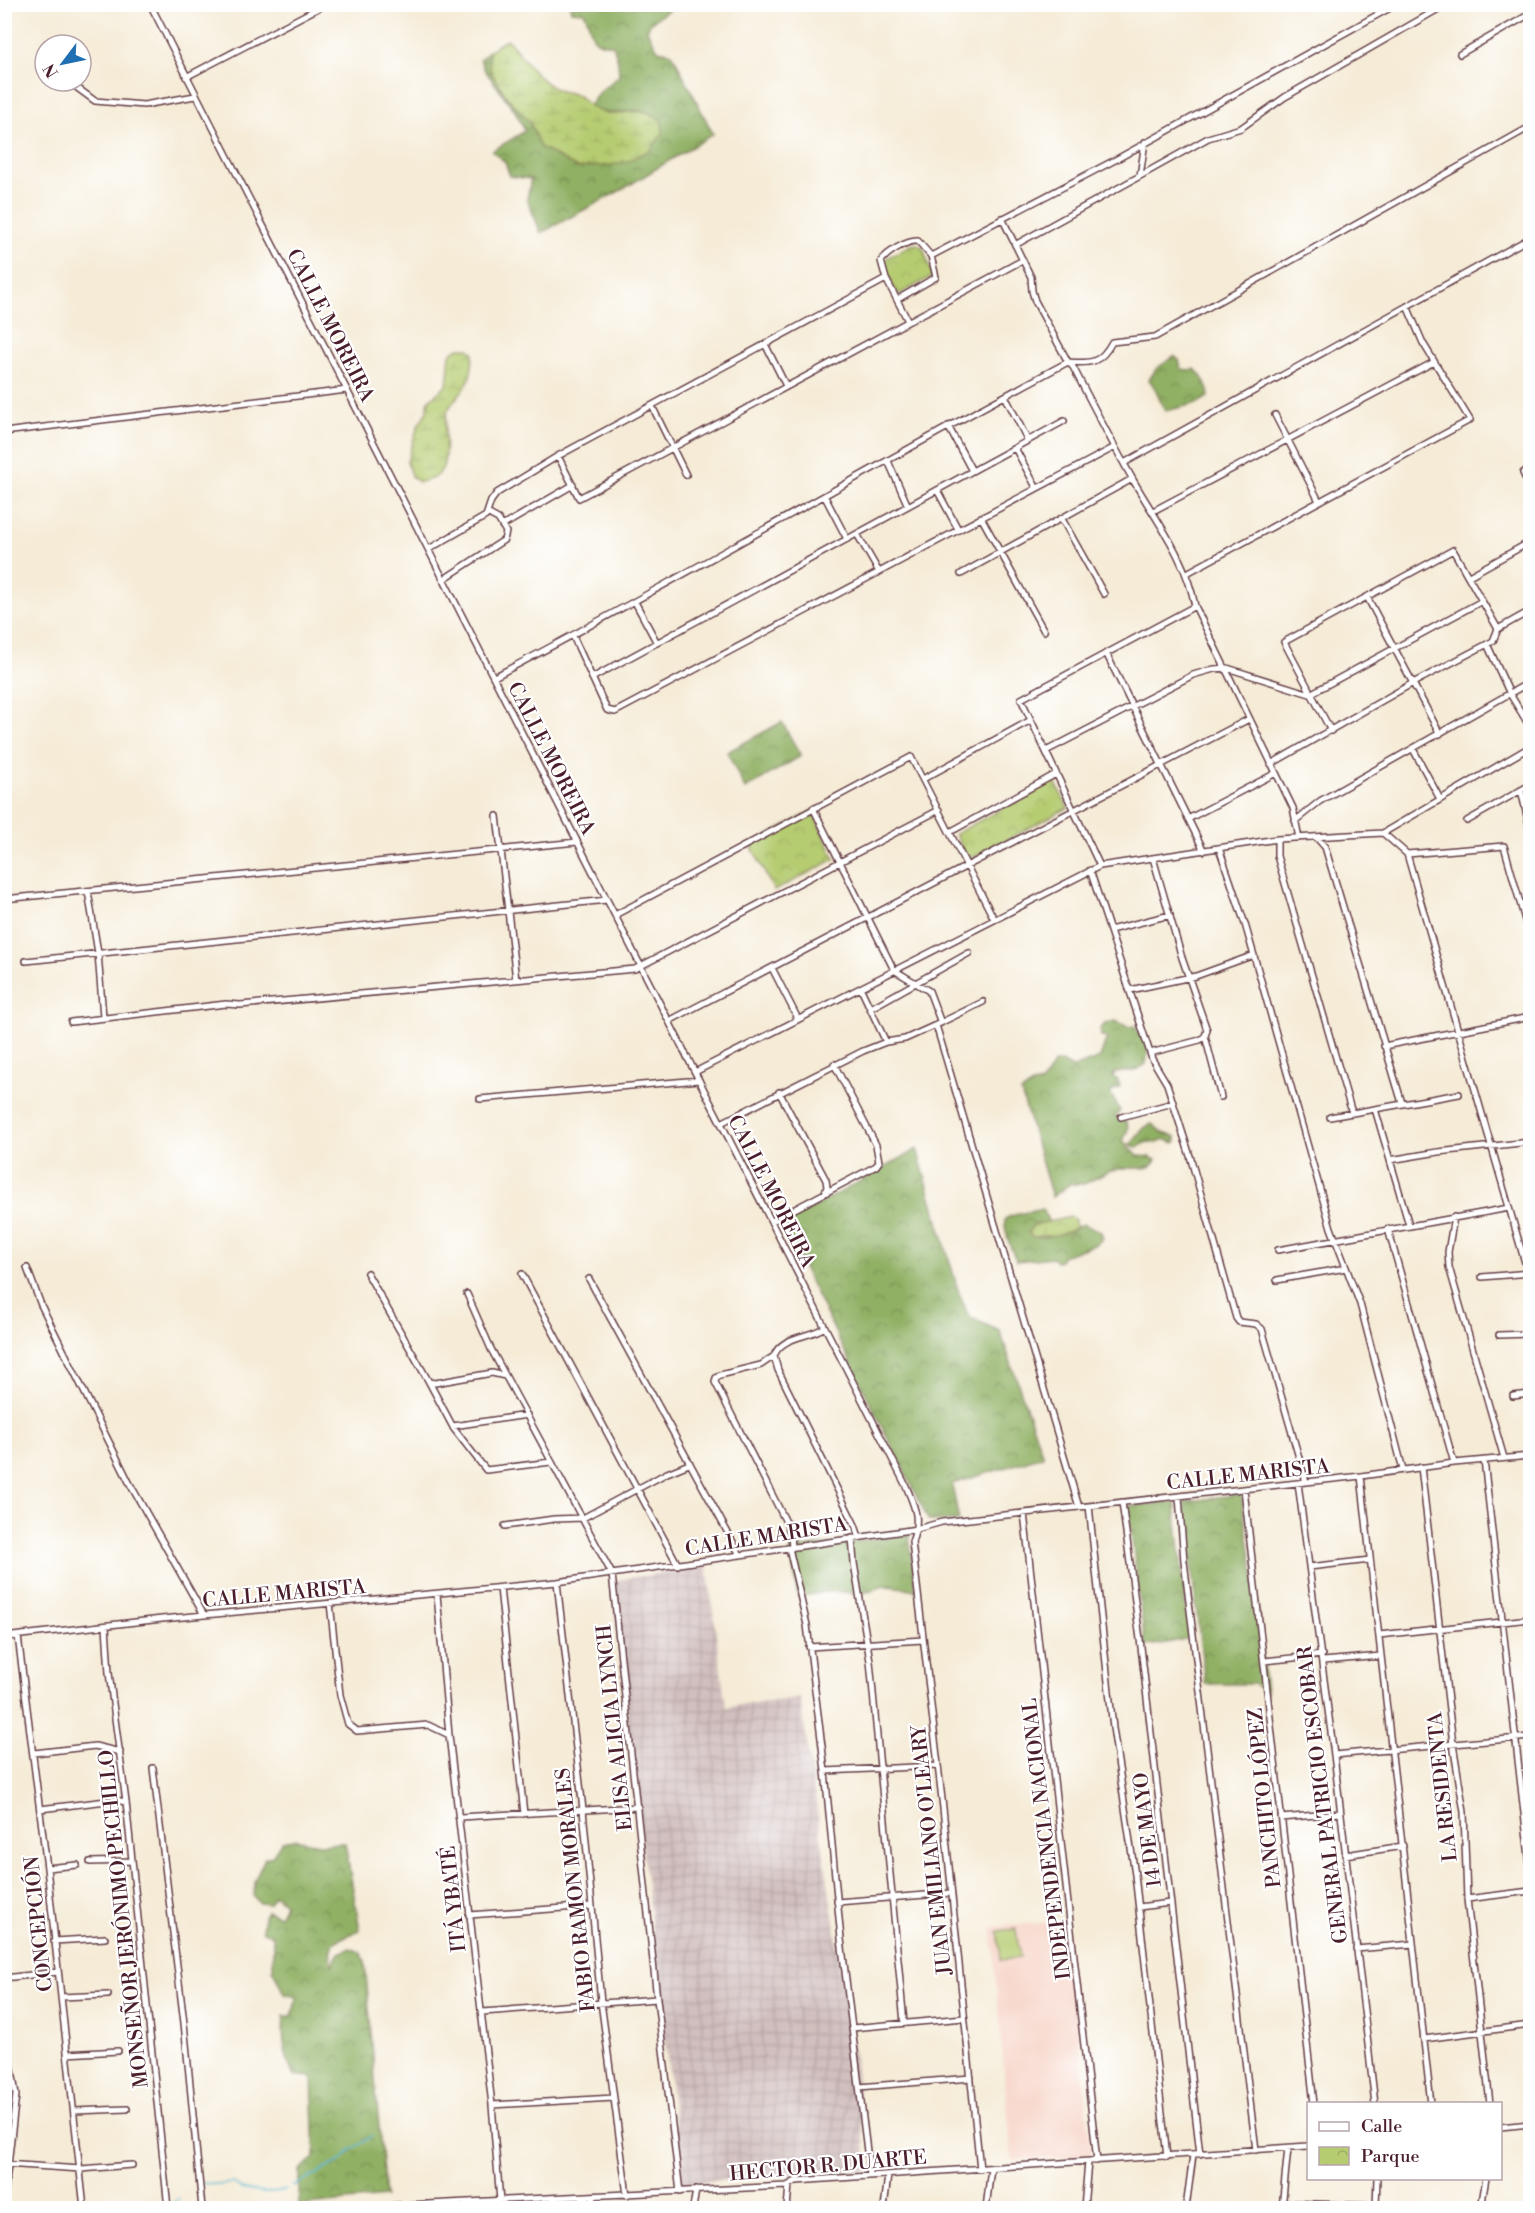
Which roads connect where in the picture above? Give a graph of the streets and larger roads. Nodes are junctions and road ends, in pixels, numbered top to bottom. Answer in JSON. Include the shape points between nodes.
{"nodes":[{"id":1,"x":150,"y":4,"type":"edge"},
{"id":2,"x":326,"y":4,"type":"edge"},
{"id":3,"x":1397,"y":4,"type":"edge"},
{"id":4,"x":1447,"y":4,"type":"edge"},
{"id":5,"x":1530,"y":14,"type":"edge"},
{"id":6,"x":1460,"y":54,"type":"dead end"},
{"id":7,"x":186,"y":76,"type":"junction"},
{"id":8,"x":84,"y":93,"type":"edge"},
{"id":9,"x":195,"y":96,"type":"junction"},
{"id":10,"x":1530,"y":127,"type":"edge"},
{"id":11,"x":1145,"y":142,"type":"junction"},
{"id":12,"x":1140,"y":176,"type":"junction"},
{"id":13,"x":1002,"y":218,"type":"junction"},
{"id":14,"x":1530,"y":238,"type":"edge"},
{"id":15,"x":1015,"y":245,"type":"junction"},
{"id":16,"x":931,"y":256,"type":"junction"},
{"id":17,"x":1023,"y":260,"type":"junction"},
{"id":18,"x":886,"y":279,"type":"junction"},
{"id":19,"x":898,"y":299,"type":"junction"},
{"id":20,"x":1407,"y":306,"type":"junction"},
{"id":21,"x":909,"y":321,"type":"junction"},
{"id":22,"x":766,"y":346,"type":"junction"},
{"id":23,"x":1068,"y":362,"type":"junction"},
{"id":24,"x":1434,"y":362,"type":"junction"},
{"id":25,"x":786,"y":386,"type":"junction"},
{"id":26,"x":347,"y":390,"type":"junction"},
{"id":27,"x":1005,"y":396,"type":"junction"},
{"id":28,"x":652,"y":406,"type":"junction"},
{"id":29,"x":1275,"y":415,"type":"dead end"},
{"id":30,"x":1064,"y":421,"type":"dead end"},
{"id":31,"x":948,"y":426,"type":"junction"},
{"id":32,"x":4,"y":432,"type":"edge"},
{"id":33,"x":1288,"y":440,"type":"junction"},
{"id":34,"x":1028,"y":441,"type":"junction"},
{"id":35,"x":673,"y":446,"type":"junction"},
{"id":36,"x":1115,"y":447,"type":"junction"},
{"id":37,"x":1015,"y":448,"type":"junction"},
{"id":38,"x":558,"y":456,"type":"junction"},
{"id":39,"x":888,"y":461,"type":"junction"},
{"id":40,"x":1124,"y":463,"type":"junction"},
{"id":41,"x":1530,"y":468,"type":"edge"},
{"id":42,"x":972,"y":471,"type":"junction"},
{"id":43,"x":686,"y":475,"type":"dead end"},
{"id":44,"x":1132,"y":479,"type":"junction"},
{"id":45,"x":573,"y":485,"type":"junction"},
{"id":46,"x":1036,"y":487,"type":"junction"},
{"id":47,"x":1530,"y":488,"type":"edge"},
{"id":48,"x":938,"y":490,"type":"junction"},
{"id":49,"x":825,"y":496,"type":"junction"},
{"id":50,"x":1319,"y":501,"type":"junction"},
{"id":51,"x":908,"y":506,"type":"junction"},
{"id":52,"x":1153,"y":511,"type":"junction"},
{"id":53,"x":488,"y":513,"type":"junction"},
{"id":54,"x":981,"y":517,"type":"junction"},
{"id":55,"x":1062,"y":519,"type":"junction"},
{"id":56,"x":502,"y":526,"type":"junction"},
{"id":57,"x":958,"y":529,"type":"junction"},
{"id":58,"x":857,"y":534,"type":"junction"},
{"id":59,"x":848,"y":539,"type":"junction"},
{"id":60,"x":1530,"y":542,"type":"edge"},
{"id":61,"x":429,"y":549,"type":"junction"},
{"id":62,"x":1001,"y":552,"type":"junction"},
{"id":63,"x":879,"y":572,"type":"junction"},
{"id":64,"x":1187,"y":573,"type":"junction"},
{"id":65,"x":960,"y":574,"type":"dead end"},
{"id":66,"x":1469,"y":576,"type":"junction"},
{"id":67,"x":444,"y":579,"type":"junction"},
{"id":68,"x":1104,"y":594,"type":"dead end"},
{"id":69,"x":1367,"y":597,"type":"junction"},
{"id":70,"x":1482,"y":601,"type":"junction"},
{"id":71,"x":635,"y":602,"type":"junction"},
{"id":72,"x":1195,"y":606,"type":"junction"},
{"id":73,"x":1530,"y":612,"type":"edge"},
{"id":74,"x":1498,"y":629,"type":"junction"},
{"id":75,"x":1044,"y":631,"type":"dead end"},
{"id":76,"x":573,"y":636,"type":"junction"},
{"id":77,"x":657,"y":643,"type":"junction"},
{"id":78,"x":1486,"y":644,"type":"junction"},
{"id":79,"x":1395,"y":649,"type":"junction"},
{"id":80,"x":1106,"y":653,"type":"junction"},
{"id":81,"x":1227,"y":668,"type":"junction"},
{"id":82,"x":494,"y":677,"type":"junction"},
{"id":83,"x":592,"y":678,"type":"junction"},
{"id":84,"x":1530,"y":682,"type":"edge"},
{"id":85,"x":1413,"y":683,"type":"junction"},
{"id":86,"x":1510,"y":693,"type":"junction"},
{"id":87,"x":1310,"y":694,"type":"junction"},
{"id":88,"x":1132,"y":706,"type":"junction"},
{"id":89,"x":1250,"y":719,"type":"junction"},
{"id":90,"x":1031,"y":720,"type":"junction"},
{"id":91,"x":1530,"y":727,"type":"edge"},
{"id":92,"x":1331,"y":731,"type":"junction"},
{"id":93,"x":1440,"y":734,"type":"junction"},
{"id":94,"x":1530,"y":747,"type":"edge"},
{"id":95,"x":1413,"y":749,"type":"junction"},
{"id":96,"x":1046,"y":751,"type":"junction"},
{"id":97,"x":1272,"y":764,"type":"junction"},
{"id":98,"x":1161,"y":765,"type":"junction"},
{"id":99,"x":1276,"y":773,"type":"junction"},
{"id":100,"x":1056,"y":774,"type":"junction"},
{"id":101,"x":923,"y":779,"type":"junction"},
{"id":102,"x":1530,"y":785,"type":"edge"},
{"id":103,"x":1521,"y":790,"type":"junction"},
{"id":104,"x":1440,"y":799,"type":"junction"},
{"id":105,"x":813,"y":808,"type":"junction"},
{"id":106,"x":939,"y":810,"type":"junction"},
{"id":107,"x":1074,"y":810,"type":"junction"},
{"id":108,"x":497,"y":816,"type":"dead end"},
{"id":109,"x":1188,"y":819,"type":"junction"},
{"id":110,"x":1295,"y":821,"type":"junction"},
{"id":111,"x":1467,"y":821,"type":"dead end"},
{"id":112,"x":1530,"y":829,"type":"edge"},
{"id":113,"x":950,"y":832,"type":"junction"},
{"id":114,"x":1383,"y":833,"type":"junction"},
{"id":115,"x":1316,"y":837,"type":"junction"},
{"id":116,"x":1299,"y":838,"type":"junction"},
{"id":117,"x":1277,"y":839,"type":"junction"},
{"id":118,"x":577,"y":842,"type":"junction"},
{"id":119,"x":1219,"y":848,"type":"junction"},
{"id":120,"x":501,"y":849,"type":"junction"},
{"id":121,"x":1204,"y":851,"type":"junction"},
{"id":122,"x":1407,"y":854,"type":"junction"},
{"id":123,"x":1153,"y":858,"type":"junction"},
{"id":124,"x":839,"y":860,"type":"junction"},
{"id":125,"x":967,"y":866,"type":"junction"},
{"id":126,"x":1100,"y":866,"type":"junction"},
{"id":127,"x":1090,"y":870,"type":"junction"},
{"id":128,"x":88,"y":891,"type":"junction"},
{"id":129,"x":4,"y":899,"type":"edge"},
{"id":130,"x":607,"y":900,"type":"junction"},
{"id":131,"x":508,"y":911,"type":"junction"},
{"id":132,"x":615,"y":915,"type":"junction"},
{"id":133,"x":1170,"y":915,"type":"junction"},
{"id":134,"x":868,"y":918,"type":"junction"},
{"id":135,"x":994,"y":919,"type":"junction"},
{"id":136,"x":1110,"y":930,"type":"junction"},
{"id":137,"x":1530,"y":938,"type":"edge"},
{"id":138,"x":98,"y":953,"type":"junction"},
{"id":139,"x":969,"y":953,"type":"dead end"},
{"id":140,"x":1254,"y":955,"type":"junction"},
{"id":141,"x":26,"y":961,"type":"dead end"},
{"id":142,"x":641,"y":967,"type":"junction"},
{"id":143,"x":772,"y":968,"type":"junction"},
{"id":144,"x":894,"y":970,"type":"junction"},
{"id":145,"x":1189,"y":977,"type":"junction"},
{"id":146,"x":516,"y":980,"type":"junction"},
{"id":147,"x":915,"y":984,"type":"junction"},
{"id":148,"x":861,"y":989,"type":"junction"},
{"id":149,"x":1130,"y":990,"type":"junction"},
{"id":150,"x":983,"y":1002,"type":"dead end"},
{"id":151,"x":871,"y":1008,"type":"junction"},
{"id":152,"x":103,"y":1017,"type":"junction"},
{"id":153,"x":1530,"y":1017,"type":"edge"},
{"id":154,"x":798,"y":1019,"type":"junction"},
{"id":155,"x":669,"y":1021,"type":"junction"},
{"id":156,"x":71,"y":1022,"type":"dead end"},
{"id":157,"x":938,"y":1024,"type":"junction"},
{"id":158,"x":1458,"y":1032,"type":"junction"},
{"id":159,"x":1205,"y":1036,"type":"junction"},
{"id":160,"x":886,"y":1042,"type":"junction"},
{"id":161,"x":1384,"y":1046,"type":"junction"},
{"id":162,"x":1150,"y":1053,"type":"junction"},
{"id":163,"x":834,"y":1065,"type":"junction"},
{"id":164,"x":695,"y":1072,"type":"junction"},
{"id":165,"x":699,"y":1080,"type":"junction"},
{"id":166,"x":779,"y":1092,"type":"junction"},
{"id":167,"x":1459,"y":1094,"type":"dead end"},
{"id":168,"x":1221,"y":1097,"type":"dead end"},
{"id":169,"x":480,"y":1099,"type":"dead end"},
{"id":170,"x":1173,"y":1103,"type":"junction"},
{"id":171,"x":1401,"y":1103,"type":"junction"},
{"id":172,"x":1375,"y":1109,"type":"junction"},
{"id":173,"x":1352,"y":1113,"type":"junction"},
{"id":174,"x":1121,"y":1117,"type":"dead end"},
{"id":175,"x":1330,"y":1117,"type":"dead end"},
{"id":176,"x":721,"y":1123,"type":"junction"},
{"id":177,"x":1530,"y":1142,"type":"edge"},
{"id":178,"x":1491,"y":1146,"type":"junction"},
{"id":179,"x":1390,"y":1160,"type":"junction"},
{"id":180,"x":825,"y":1193,"type":"junction"},
{"id":181,"x":1509,"y":1208,"type":"junction"},
{"id":182,"x":1454,"y":1217,"type":"junction"},
{"id":183,"x":771,"y":1221,"type":"junction"},
{"id":184,"x":1409,"y":1226,"type":"junction"},
{"id":185,"x":1388,"y":1229,"type":"junction"},
{"id":186,"x":1335,"y":1239,"type":"junction"},
{"id":187,"x":1278,"y":1250,"type":"dead end"},
{"id":188,"x":27,"y":1268,"type":"dead end"},
{"id":189,"x":1346,"y":1268,"type":"junction"},
{"id":190,"x":367,"y":1273,"type":"dead end"},
{"id":191,"x":522,"y":1274,"type":"dead end"},
{"id":192,"x":1530,"y":1275,"type":"edge"},
{"id":193,"x":1482,"y":1277,"type":"dead end"},
{"id":194,"x":590,"y":1279,"type":"dead end"},
{"id":195,"x":1277,"y":1280,"type":"dead end"},
{"id":196,"x":468,"y":1294,"type":"dead end"},
{"id":197,"x":825,"y":1327,"type":"junction"},
{"id":198,"x":1530,"y":1334,"type":"edge"},
{"id":199,"x":1498,"y":1335,"type":"dead end"},
{"id":200,"x":774,"y":1356,"type":"junction"},
{"id":201,"x":505,"y":1376,"type":"junction"},
{"id":202,"x":429,"y":1382,"type":"junction"},
{"id":203,"x":1530,"y":1394,"type":"edge"},
{"id":204,"x":1513,"y":1396,"type":"dead end"},
{"id":205,"x":527,"y":1415,"type":"junction"},
{"id":206,"x":453,"y":1426,"type":"junction"},
{"id":207,"x":1530,"y":1456,"type":"edge"},
{"id":208,"x":1504,"y":1458,"type":"junction"},
{"id":209,"x":1484,"y":1460,"type":"junction"},
{"id":210,"x":551,"y":1462,"type":"junction"},
{"id":211,"x":1454,"y":1463,"type":"junction"},
{"id":212,"x":689,"y":1464,"type":"junction"},
{"id":213,"x":1421,"y":1467,"type":"junction"},
{"id":214,"x":1404,"y":1470,"type":"junction"},
{"id":215,"x":1361,"y":1476,"type":"junction"},
{"id":216,"x":1306,"y":1482,"type":"junction"},
{"id":217,"x":1298,"y":1483,"type":"junction"},
{"id":218,"x":1244,"y":1489,"type":"junction"},
{"id":219,"x":637,"y":1490,"type":"junction"},
{"id":220,"x":1179,"y":1497,"type":"junction"},
{"id":221,"x":1122,"y":1502,"type":"junction"},
{"id":222,"x":1089,"y":1506,"type":"junction"},
{"id":223,"x":1079,"y":1507,"type":"junction"},
{"id":224,"x":1024,"y":1513,"type":"junction"},
{"id":225,"x":583,"y":1518,"type":"junction"},
{"id":226,"x":505,"y":1526,"type":"dead end"},
{"id":227,"x":917,"y":1529,"type":"junction"},
{"id":228,"x":859,"y":1537,"type":"junction"},
{"id":229,"x":852,"y":1538,"type":"junction"},
{"id":230,"x":790,"y":1548,"type":"junction"},
{"id":231,"x":740,"y":1555,"type":"junction"},
{"id":232,"x":1370,"y":1560,"type":"junction"},
{"id":233,"x":678,"y":1565,"type":"junction"},
{"id":234,"x":1309,"y":1567,"type":"junction"},
{"id":235,"x":612,"y":1574,"type":"junction"},
{"id":236,"x":557,"y":1582,"type":"junction"},
{"id":237,"x":500,"y":1588,"type":"junction"},
{"id":238,"x":437,"y":1594,"type":"junction"},
{"id":239,"x":330,"y":1603,"type":"junction"},
{"id":240,"x":204,"y":1615,"type":"junction"},
{"id":241,"x":1530,"y":1619,"type":"edge"},
{"id":242,"x":1502,"y":1622,"type":"junction"},
{"id":243,"x":106,"y":1626,"type":"junction"},
{"id":244,"x":1441,"y":1628,"type":"junction"},
{"id":245,"x":1379,"y":1635,"type":"junction"},
{"id":246,"x":18,"y":1636,"type":"junction"},
{"id":247,"x":4,"y":1637,"type":"edge"},
{"id":248,"x":923,"y":1640,"type":"junction"},
{"id":249,"x":868,"y":1645,"type":"junction"},
{"id":250,"x":809,"y":1647,"type":"junction"},
{"id":251,"x":1381,"y":1656,"type":"junction"},
{"id":252,"x":1322,"y":1658,"type":"junction"},
{"id":253,"x":1264,"y":1661,"type":"junction"},
{"id":254,"x":449,"y":1735,"type":"junction"},
{"id":255,"x":1530,"y":1737,"type":"edge"},
{"id":256,"x":1516,"y":1739,"type":"junction"},
{"id":257,"x":1454,"y":1744,"type":"junction"},
{"id":258,"x":1393,"y":1749,"type":"junction"},
{"id":259,"x":120,"y":1752,"type":"junction"},
{"id":260,"x":33,"y":1753,"type":"junction"},
{"id":261,"x":1334,"y":1755,"type":"junction"},
{"id":262,"x":938,"y":1766,"type":"junction"},
{"id":263,"x":153,"y":1768,"type":"dead end"},
{"id":264,"x":880,"y":1768,"type":"junction"},
{"id":265,"x":825,"y":1771,"type":"junction"},
{"id":266,"x":126,"y":1802,"type":"junction"},
{"id":267,"x":638,"y":1806,"type":"junction"},
{"id":268,"x":40,"y":1809,"type":"junction"},
{"id":269,"x":583,"y":1810,"type":"junction"},
{"id":270,"x":1340,"y":1813,"type":"junction"},
{"id":271,"x":524,"y":1814,"type":"junction"},
{"id":272,"x":460,"y":1817,"type":"junction"},
{"id":273,"x":1281,"y":1818,"type":"junction"},
{"id":274,"x":1403,"y":1846,"type":"junction"},
{"id":275,"x":1345,"y":1855,"type":"junction"},
{"id":276,"x":132,"y":1861,"type":"junction"},
{"id":277,"x":90,"y":1862,"type":"dead end"},
{"id":278,"x":77,"y":1866,"type":"dead end"},
{"id":279,"x":1530,"y":1866,"type":"edge"},
{"id":280,"x":47,"y":1868,"type":"junction"},
{"id":281,"x":1530,"y":1891,"type":"edge"},
{"id":282,"x":951,"y":1893,"type":"junction"},
{"id":283,"x":894,"y":1899,"type":"junction"},
{"id":284,"x":1467,"y":1899,"type":"junction"},
{"id":285,"x":837,"y":1902,"type":"junction"},
{"id":286,"x":1170,"y":1903,"type":"junction"},
{"id":287,"x":591,"y":1906,"type":"junction"},
{"id":288,"x":1139,"y":1907,"type":"junction"},
{"id":289,"x":469,"y":1915,"type":"junction"},
{"id":290,"x":105,"y":1938,"type":"dead end"},
{"id":291,"x":54,"y":1941,"type":"junction"},
{"id":292,"x":1413,"y":1944,"type":"junction"},
{"id":293,"x":1356,"y":1949,"type":"junction"},
{"id":294,"x":58,"y":1972,"type":"junction"},
{"id":295,"x":4,"y":1978,"type":"edge"},
{"id":296,"x":108,"y":1995,"type":"dead end"},
{"id":297,"x":60,"y":1997,"type":"junction"},
{"id":298,"x":657,"y":1999,"type":"junction"},
{"id":299,"x":601,"y":2002,"type":"junction"},
{"id":300,"x":482,"y":2012,"type":"junction"},
{"id":301,"x":964,"y":2018,"type":"junction"},
{"id":302,"x":4,"y":2020,"type":"edge"},
{"id":303,"x":904,"y":2023,"type":"junction"},
{"id":304,"x":1530,"y":2025,"type":"edge"},
{"id":305,"x":852,"y":2028,"type":"junction"},
{"id":306,"x":1480,"y":2030,"type":"junction"},
{"id":307,"x":5,"y":2036,"type":"edge"},
{"id":308,"x":1424,"y":2039,"type":"junction"},
{"id":309,"x":118,"y":2051,"type":"dead end"},
{"id":310,"x":67,"y":2054,"type":"junction"},
{"id":311,"x":971,"y":2079,"type":"junction"},
{"id":312,"x":859,"y":2087,"type":"junction"},
{"id":313,"x":614,"y":2098,"type":"junction"},
{"id":314,"x":1314,"y":2102,"type":"edge"},
{"id":315,"x":1375,"y":2102,"type":"edge"},
{"id":316,"x":1431,"y":2102,"type":"edge"},
{"id":317,"x":1490,"y":2102,"type":"edge"},
{"id":318,"x":492,"y":2105,"type":"junction"},
{"id":319,"x":127,"y":2109,"type":"dead end"},
{"id":320,"x":74,"y":2110,"type":"junction"},
{"id":321,"x":1530,"y":2124,"type":"edge"},
{"id":322,"x":1502,"y":2127,"type":"edge"},
{"id":323,"x":1307,"y":2146,"type":"edge"},
{"id":324,"x":1288,"y":2148,"type":"junction"},
{"id":325,"x":1256,"y":2150,"type":"junction"},
{"id":326,"x":1200,"y":2154,"type":"junction"},
{"id":327,"x":1193,"y":2155,"type":"junction"},
{"id":328,"x":1167,"y":2157,"type":"junction"},
{"id":329,"x":1097,"y":2161,"type":"junction"},
{"id":330,"x":1088,"y":2162,"type":"junction"},
{"id":331,"x":7,"y":2164,"type":"edge"},
{"id":332,"x":132,"y":2165,"type":"dead end"},
{"id":333,"x":991,"y":2168,"type":"junction"},
{"id":334,"x":81,"y":2169,"type":"junction"},
{"id":335,"x":980,"y":2169,"type":"junction"},
{"id":336,"x":888,"y":2175,"type":"junction"},
{"id":337,"x":870,"y":2176,"type":"junction"},
{"id":338,"x":1377,"y":2180,"type":"edge"},
{"id":339,"x":1486,"y":2180,"type":"edge"},
{"id":340,"x":789,"y":2185,"type":"junction"},
{"id":341,"x":696,"y":2190,"type":"junction"},
{"id":342,"x":680,"y":2192,"type":"junction"},
{"id":343,"x":627,"y":2195,"type":"junction"},
{"id":344,"x":594,"y":2196,"type":"junction"},
{"id":345,"x":4,"y":2200,"type":"edge"},
{"id":346,"x":497,"y":2201,"type":"junction"},
{"id":347,"x":1282,"y":2206,"type":"edge"},
{"id":348,"x":394,"y":2207,"type":"edge"},
{"id":349,"x":1376,"y":2207,"type":"edge"},
{"id":350,"x":84,"y":2208,"type":"edge"},
{"id":351,"x":168,"y":2208,"type":"edge"},
{"id":352,"x":202,"y":2208,"type":"edge"},
{"id":353,"x":349,"y":2208,"type":"edge"},
{"id":354,"x":493,"y":2208,"type":"edge"},
{"id":355,"x":592,"y":2208,"type":"edge"},
{"id":356,"x":693,"y":2208,"type":"edge"},
{"id":357,"x":787,"y":2208,"type":"edge"},
{"id":358,"x":884,"y":2208,"type":"edge"},
{"id":359,"x":986,"y":2208,"type":"edge"},
{"id":360,"x":1084,"y":2208,"type":"edge"},
{"id":361,"x":1186,"y":2208,"type":"edge"},
{"id":362,"x":1403,"y":2208,"type":"edge"},
{"id":363,"x":1481,"y":2208,"type":"edge"}],
"edges":[{"from":1,"to":7,"type":"street","name":"CALLE MOREIRA"},
{"from":2,"to":7,"type":"street"},
{"from":3,"to":11,"type":"street"},
{"from":4,"to":12,"type":"street","via":[[1285,97],[1241,128],[1208,138]]},
{"from":5,"to":6,"type":"street"},
{"from":7,"to":9,"type":"street","name":"CALLE MOREIRA"},
{"from":8,"to":9,"type":"street","via":[[94,101],[144,105]]},
{"from":9,"to":26,"type":"street","name":"CALLE MOREIRA"},
{"from":10,"to":23,"type":"street","via":[[1155,337],[1112,342],[1098,360],[1085,364]]},
{"from":11,"to":12,"type":"street"},
{"from":11,"to":13,"type":"street"},
{"from":12,"to":15,"type":"street"},
{"from":13,"to":15,"type":"street"},
{"from":13,"to":16,"type":"street"},
{"from":14,"to":20,"type":"street"},
{"from":15,"to":17,"type":"street"},
{"from":16,"to":18,"type":"street","via":[[918,241],[912,241],[883,258]]},
{"from":16,"to":19,"type":"street","via":[[934,280]]},
{"from":17,"to":21,"type":"street"},
{"from":17,"to":23,"type":"street","via":[[1035,301]]},
{"from":18,"to":19,"type":"street"},
{"from":18,"to":22,"type":"street"},
{"from":19,"to":21,"type":"street"},
{"from":20,"to":24,"type":"street"},
{"from":20,"to":40,"type":"street"},
{"from":21,"to":25,"type":"street"},
{"from":22,"to":25,"type":"street"},
{"from":22,"to":28,"type":"street"},
{"from":23,"to":27,"type":"street"},
{"from":23,"to":36,"type":"street"},
{"from":24,"to":33,"type":"street"},
{"from":24,"to":50,"type":"street","via":[[1470,420]]},
{"from":25,"to":35,"type":"street"},
{"from":26,"to":32,"type":"street"},
{"from":26,"to":61,"type":"street","name":"CALLE MOREIRA"},
{"from":27,"to":31,"type":"street"},
{"from":27,"to":34,"type":"street"},
{"from":28,"to":35,"type":"street"},
{"from":28,"to":38,"type":"street"},
{"from":29,"to":33,"type":"street"},
{"from":30,"to":34,"type":"street"},
{"from":31,"to":39,"type":"street"},
{"from":31,"to":42,"type":"street"},
{"from":33,"to":50,"type":"street"},
{"from":33,"to":52,"type":"street"},
{"from":34,"to":37,"type":"street"},
{"from":35,"to":43,"type":"street"},
{"from":35,"to":45,"type":"street","via":[[579,498]]},
{"from":36,"to":40,"type":"street"},
{"from":36,"to":46,"type":"street"},
{"from":37,"to":42,"type":"street"},
{"from":37,"to":46,"type":"street"},
{"from":38,"to":45,"type":"street"},
{"from":38,"to":53,"type":"street","via":[[497,493]]},
{"from":39,"to":49,"type":"street"},
{"from":39,"to":51,"type":"street"},
{"from":40,"to":44,"type":"street"},
{"from":41,"to":47,"type":"street","via":[[1522,473]]},
{"from":42,"to":48,"type":"street"},
{"from":44,"to":52,"type":"street"},
{"from":44,"to":55,"type":"street"},
{"from":45,"to":56,"type":"street"},
{"from":46,"to":54,"type":"street"},
{"from":48,"to":51,"type":"street"},
{"from":48,"to":57,"type":"street"},
{"from":49,"to":59,"type":"street"},
{"from":49,"to":71,"type":"street"},
{"from":50,"to":64,"type":"street"},
{"from":51,"to":58,"type":"street"},
{"from":52,"to":64,"type":"street"},
{"from":53,"to":56,"type":"street"},
{"from":53,"to":61,"type":"street"},
{"from":54,"to":57,"type":"street"},
{"from":54,"to":62,"type":"street"},
{"from":55,"to":62,"type":"street"},
{"from":55,"to":68,"type":"street"},
{"from":56,"to":67,"type":"street","via":[[506,532],[504,540]]},
{"from":57,"to":63,"type":"street"},
{"from":58,"to":59,"type":"street"},
{"from":58,"to":63,"type":"street"},
{"from":59,"to":77,"type":"street"},
{"from":60,"to":66,"type":"street"},
{"from":61,"to":67,"type":"street","name":"CALLE MOREIRA"},
{"from":62,"to":65,"type":"street"},
{"from":62,"to":75,"type":"street"},
{"from":63,"to":83,"type":"street","via":[[615,712],[607,710]]},
{"from":64,"to":72,"type":"street"},
{"from":66,"to":69,"type":"street","via":[[1453,550]]},
{"from":66,"to":70,"type":"street"},
{"from":67,"to":82,"type":"street","name":"CALLE MOREIRA"},
{"from":69,"to":79,"type":"street"},
{"from":69,"to":87,"type":"street","via":[[1284,642]]},
{"from":70,"to":74,"type":"street"},
{"from":70,"to":79,"type":"street"},
{"from":71,"to":76,"type":"street"},
{"from":71,"to":77,"type":"street"},
{"from":72,"to":80,"type":"street"},
{"from":72,"to":81,"type":"street"},
{"from":73,"to":74,"type":"street"},
{"from":74,"to":78,"type":"street","via":[[1493,641]]},
{"from":76,"to":82,"type":"street"},
{"from":76,"to":83,"type":"street"},
{"from":77,"to":83,"type":"street"},
{"from":78,"to":85,"type":"street"},
{"from":78,"to":86,"type":"street"},
{"from":79,"to":85,"type":"street"},
{"from":79,"to":87,"type":"street"},
{"from":80,"to":88,"type":"street"},
{"from":80,"to":90,"type":"street","via":[[1021,699]]},
{"from":81,"to":87,"type":"street"},
{"from":81,"to":88,"type":"street","via":[[1193,675]]},
{"from":81,"to":89,"type":"street"},
{"from":82,"to":118,"type":"street","name":"CALLE MOREIRA"},
{"from":84,"to":86,"type":"street"},
{"from":85,"to":92,"type":"street"},
{"from":85,"to":93,"type":"street"},
{"from":86,"to":91,"type":"street"},
{"from":86,"to":93,"type":"street"},
{"from":87,"to":92,"type":"street"},
{"from":88,"to":96,"type":"street"},
{"from":88,"to":98,"type":"street"},
{"from":89,"to":97,"type":"street"},
{"from":89,"to":98,"type":"street"},
{"from":90,"to":96,"type":"street"},
{"from":90,"to":101,"type":"street"},
{"from":92,"to":97,"type":"street"},
{"from":93,"to":95,"type":"street"},
{"from":94,"to":104,"type":"street"},
{"from":95,"to":104,"type":"street"},
{"from":95,"to":110,"type":"street","via":[[1320,801]]},
{"from":96,"to":100,"type":"street"},
{"from":97,"to":99,"type":"street"},
{"from":98,"to":107,"type":"street"},
{"from":98,"to":109,"type":"street"},
{"from":99,"to":109,"type":"street"},
{"from":99,"to":110,"type":"street"},
{"from":100,"to":107,"type":"street"},
{"from":100,"to":113,"type":"street"},
{"from":101,"to":105,"type":"street","via":[[911,757]]},
{"from":101,"to":106,"type":"street"},
{"from":102,"to":103,"type":"street"},
{"from":103,"to":111,"type":"street"},
{"from":103,"to":112,"type":"street"},
{"from":104,"to":114,"type":"street"},
{"from":105,"to":124,"type":"street"},
{"from":105,"to":132,"type":"street"},
{"from":106,"to":113,"type":"street"},
{"from":106,"to":124,"type":"street"},
{"from":107,"to":125,"type":"street"},
{"from":107,"to":126,"type":"street"},
{"from":108,"to":120,"type":"street"},
{"from":109,"to":121,"type":"street"},
{"from":110,"to":116,"type":"street"},
{"from":113,"to":125,"type":"street"},
{"from":114,"to":115,"type":"street"},
{"from":114,"to":122,"type":"street"},
{"from":115,"to":116,"type":"street"},
{"from":115,"to":161,"type":"street","via":[[1325,847]]},
{"from":116,"to":117,"type":"street"},
{"from":117,"to":119,"type":"street"},
{"from":117,"to":173,"type":"street","via":[[1277,856]]},
{"from":118,"to":120,"type":"street"},
{"from":118,"to":130,"type":"street","name":"CALLE MOREIRA"},
{"from":119,"to":121,"type":"street"},
{"from":119,"to":140,"type":"street"},
{"from":120,"to":128,"type":"street"},
{"from":120,"to":131,"type":"street"},
{"from":121,"to":123,"type":"street"},
{"from":122,"to":137,"type":"street","via":[[1504,846]]},
{"from":122,"to":158,"type":"street"},
{"from":123,"to":126,"type":"street"},
{"from":123,"to":133,"type":"street"},
{"from":124,"to":134,"type":"street"},
{"from":124,"to":142,"type":"street"},
{"from":125,"to":134,"type":"street"},
{"from":125,"to":135,"type":"street"},
{"from":126,"to":127,"type":"street"},
{"from":127,"to":135,"type":"street"},
{"from":127,"to":136,"type":"street"},
{"from":128,"to":129,"type":"street"},
{"from":128,"to":138,"type":"street"},
{"from":130,"to":131,"type":"street"},
{"from":130,"to":132,"type":"street","name":"CALLE MOREIRA"},
{"from":131,"to":138,"type":"street"},
{"from":131,"to":146,"type":"street"},
{"from":132,"to":142,"type":"street","name":"CALLE MOREIRA"},
{"from":133,"to":136,"type":"street"},
{"from":133,"to":145,"type":"street"},
{"from":134,"to":143,"type":"street"},
{"from":134,"to":144,"type":"street"},
{"from":135,"to":144,"type":"street"},
{"from":136,"to":149,"type":"street"},
{"from":138,"to":141,"type":"street"},
{"from":138,"to":152,"type":"street"},
{"from":139,"to":147,"type":"street"},
{"from":140,"to":145,"type":"street"},
{"from":140,"to":186,"type":"street"},
{"from":142,"to":146,"type":"street"},
{"from":142,"to":155,"type":"street","name":"CALLE MOREIRA"},
{"from":143,"to":154,"type":"street"},
{"from":143,"to":155,"type":"street"},
{"from":144,"to":147,"type":"street"},
{"from":144,"to":148,"type":"street"},
{"from":145,"to":149,"type":"street"},
{"from":145,"to":159,"type":"street","via":[[1207,1030]]},
{"from":146,"to":152,"type":"street"},
{"from":147,"to":151,"type":"street"},
{"from":147,"to":157,"type":"street","via":[[929,991]]},
{"from":148,"to":151,"type":"street"},
{"from":148,"to":154,"type":"street"},
{"from":149,"to":162,"type":"street"},
{"from":150,"to":157,"type":"street"},
{"from":151,"to":160,"type":"street"},
{"from":152,"to":156,"type":"street"},
{"from":153,"to":158,"type":"street"},
{"from":154,"to":164,"type":"street"},
{"from":155,"to":164,"type":"street","name":"CALLE MOREIRA"},
{"from":157,"to":160,"type":"street","via":[[905,1039]]},
{"from":157,"to":223,"type":"street"},
{"from":158,"to":161,"type":"street"},
{"from":158,"to":178,"type":"street"},
{"from":159,"to":162,"type":"street"},
{"from":159,"to":168,"type":"street"},
{"from":160,"to":163,"type":"street"},
{"from":161,"to":171,"type":"street"},
{"from":162,"to":170,"type":"street"},
{"from":163,"to":166,"type":"street"},
{"from":163,"to":180,"type":"street","via":[[876,1145],[879,1162]]},
{"from":164,"to":165,"type":"street","name":"CALLE MOREIRA"},
{"from":165,"to":169,"type":"street"},
{"from":165,"to":176,"type":"street","name":"CALLE MOREIRA"},
{"from":166,"to":176,"type":"street"},
{"from":166,"to":180,"type":"street","via":[[826,1180]]},
{"from":167,"to":171,"type":"street"},
{"from":170,"to":174,"type":"street"},
{"from":170,"to":216,"type":"street","via":[[1236,1318],[1262,1329]]},
{"from":171,"to":172,"type":"street"},
{"from":172,"to":173,"type":"street"},
{"from":172,"to":179,"type":"street"},
{"from":173,"to":175,"type":"street"},
{"from":176,"to":183,"type":"street","name":"CALLE MOREIRA"},
{"from":177,"to":178,"type":"street"},
{"from":178,"to":179,"type":"street"},
{"from":178,"to":181,"type":"street"},
{"from":179,"to":184,"type":"street"},
{"from":180,"to":183,"type":"street"},
{"from":181,"to":182,"type":"street"},
{"from":181,"to":192,"type":"street"},
{"from":182,"to":184,"type":"street"},
{"from":182,"to":208,"type":"street","via":[[1449,1267]]},
{"from":183,"to":197,"type":"street","name":"CALLE MOREIRA"},
{"from":184,"to":185,"type":"street"},
{"from":185,"to":186,"type":"street"},
{"from":185,"to":211,"type":"street"},
{"from":186,"to":187,"type":"street"},
{"from":186,"to":189,"type":"street"},
{"from":188,"to":240,"type":"street","via":[[41,1305],[130,1484]]},
{"from":189,"to":195,"type":"street"},
{"from":189,"to":214,"type":"street","via":[[1360,1304]]},
{"from":190,"to":202,"type":"street"},
{"from":191,"to":219,"type":"street"},
{"from":192,"to":193,"type":"street"},
{"from":194,"to":212,"type":"street"},
{"from":196,"to":201,"type":"street","name":"ELISA ALICIA LYNCH"},
{"from":197,"to":200,"type":"street","via":[[784,1343]]},
{"from":197,"to":227,"type":"street","name":"CALLE MOREIRA","via":[[906,1486],[917,1512]]},
{"from":198,"to":199,"type":"street"},
{"from":200,"to":228,"type":"street"},
{"from":200,"to":230,"type":"street","via":[[767,1363],[720,1375],[715,1382],[787,1524]]},
{"from":201,"to":202,"type":"street","via":[[492,1373]]},
{"from":201,"to":205,"type":"street","name":"ELISA ALICIA LYNCH"},
{"from":202,"to":206,"type":"street"},
{"from":203,"to":204,"type":"street"},
{"from":205,"to":206,"type":"street"},
{"from":205,"to":210,"type":"street","name":"ELISA ALICIA LYNCH"},
{"from":206,"to":210,"type":"street","via":[[486,1470]]},
{"from":207,"to":208,"type":"street","name":"CALLE MARISTA"},
{"from":208,"to":209,"type":"street","name":"CALLE MARISTA"},
{"from":209,"to":211,"type":"street","name":"CALLE MARISTA"},
{"from":209,"to":242,"type":"street"},
{"from":210,"to":225,"type":"street","name":"ELISA ALICIA LYNCH"},
{"from":211,"to":213,"type":"street","name":"CALLE MARISTA"},
{"from":212,"to":219,"type":"street"},
{"from":212,"to":231,"type":"street"},
{"from":213,"to":214,"type":"street","name":"CALLE MARISTA"},
{"from":213,"to":244,"type":"street","name":"LA RESIDENTA"},
{"from":214,"to":215,"type":"street","name":"CALLE MARISTA"},
{"from":215,"to":216,"type":"street","name":"CALLE MARISTA"},
{"from":215,"to":232,"type":"street"},
{"from":216,"to":217,"type":"street","name":"CALLE MARISTA"},
{"from":217,"to":218,"type":"street","name":"CALLE MARISTA"},
{"from":217,"to":234,"type":"street","name":"GENERAL PATRICIO ESCOBAR"},
{"from":218,"to":220,"type":"street","name":"CALLE MARISTA"},
{"from":218,"to":253,"type":"street","name":"PANCHITO LÓPEZ"},
{"from":219,"to":225,"type":"street"},
{"from":219,"to":233,"type":"street"},
{"from":220,"to":221,"type":"street","name":"CALLE MARISTA"},
{"from":220,"to":325,"type":"street"},
{"from":221,"to":222,"type":"street","name":"CALLE MARISTA"},
{"from":221,"to":286,"type":"street","name":"14 DE MAYO"},
{"from":222,"to":223,"type":"street","name":"CALLE MARISTA"},
{"from":222,"to":288,"type":"street","via":[[1113,1728]]},
{"from":223,"to":224,"type":"street","name":"CALLE MARISTA"},
{"from":224,"to":227,"type":"street","name":"CALLE MARISTA","via":[[942,1522]]},
{"from":224,"to":329,"type":"street","name":"INDEPENDENCIA NACIONAL"},
{"from":225,"to":226,"type":"street"},
{"from":225,"to":235,"type":"street","name":"ELISA ALICIA LYNCH"},
{"from":227,"to":228,"type":"street","name":"CALLE MARISTA"},
{"from":227,"to":248,"type":"street","name":"JUAN EMILIANO O'LEARY","via":[[912,1542]]},
{"from":228,"to":229,"type":"street","name":"CALLE MARISTA"},
{"from":229,"to":230,"type":"street","name":"CALLE MARISTA"},
{"from":229,"to":249,"type":"street"},
{"from":230,"to":231,"type":"street","name":"CALLE MARISTA"},
{"from":230,"to":250,"type":"street"},
{"from":231,"to":233,"type":"street","name":"CALLE MARISTA"},
{"from":232,"to":234,"type":"street"},
{"from":232,"to":245,"type":"street"},
{"from":233,"to":235,"type":"street","name":"CALLE MARISTA"},
{"from":234,"to":252,"type":"street","name":"GENERAL PATRICIO ESCOBAR"},
{"from":235,"to":236,"type":"street","name":"CALLE MARISTA"},
{"from":235,"to":267,"type":"street","name":"ELISA ALICIA LYNCH"},
{"from":236,"to":237,"type":"street","name":"CALLE MARISTA"},
{"from":236,"to":269,"type":"street","name":"FABIO RAMON MORALES"},
{"from":237,"to":238,"type":"street","name":"CALLE MARISTA"},
{"from":237,"to":271,"type":"street"},
{"from":238,"to":239,"type":"street","name":"CALLE MARISTA"},
{"from":238,"to":254,"type":"street","name":"ITÁ YBATÉ"},
{"from":239,"to":240,"type":"street","name":"CALLE MARISTA"},
{"from":239,"to":254,"type":"street","via":[[340,1695],[348,1724],[357,1731],[428,1725]]},
{"from":240,"to":243,"type":"street","name":"CALLE MARISTA"},
{"from":241,"to":242,"type":"street"},
{"from":242,"to":244,"type":"street"},
{"from":242,"to":256,"type":"street"},
{"from":243,"to":246,"type":"street","name":"CALLE MARISTA"},
{"from":243,"to":259,"type":"street","name":"MONSEÑOR JERÓNIMO PECHILLO"},
{"from":244,"to":245,"type":"street"},
{"from":244,"to":257,"type":"street","name":"LA RESIDENTA"},
{"from":245,"to":251,"type":"street"},
{"from":246,"to":247,"type":"street","name":"CALLE MARISTA"},
{"from":246,"to":260,"type":"street","name":"CONCEPCIÓN"},
{"from":248,"to":249,"type":"street"},
{"from":248,"to":262,"type":"street","name":"JUAN EMILIANO O'LEARY"},
{"from":249,"to":250,"type":"street"},
{"from":249,"to":264,"type":"street"},
{"from":250,"to":265,"type":"street"},
{"from":251,"to":252,"type":"street"},
{"from":251,"to":258,"type":"street"},
{"from":252,"to":253,"type":"street"},
{"from":252,"to":261,"type":"street","name":"GENERAL PATRICIO ESCOBAR"},
{"from":253,"to":273,"type":"street","name":"PANCHITO LÓPEZ"},
{"from":254,"to":272,"type":"street","name":"ITÁ YBATÉ"},
{"from":255,"to":256,"type":"street"},
{"from":256,"to":257,"type":"street"},
{"from":256,"to":279,"type":"street"},
{"from":257,"to":258,"type":"street"},
{"from":257,"to":284,"type":"street","name":"LA RESIDENTA","via":[[1464,1812]]},
{"from":258,"to":261,"type":"street"},
{"from":258,"to":274,"type":"street"},
{"from":259,"to":260,"type":"street","via":[[95,1746]]},
{"from":259,"to":266,"type":"street","name":"MONSEÑOR JERÓNIMO PECHILLO"},
{"from":260,"to":268,"type":"street","name":"CONCEPCIÓN"},
{"from":261,"to":270,"type":"street","name":"GENERAL PATRICIO ESCOBAR"},
{"from":262,"to":264,"type":"street"},
{"from":262,"to":282,"type":"street","name":"JUAN EMILIANO O'LEARY"},
{"from":263,"to":352,"type":"street"},
{"from":264,"to":265,"type":"street"},
{"from":264,"to":283,"type":"street"},
{"from":265,"to":285,"type":"street"},
{"from":266,"to":268,"type":"street"},
{"from":266,"to":276,"type":"street","name":"MONSEÑOR JERÓNIMO PECHILLO"},
{"from":267,"to":269,"type":"street"},
{"from":267,"to":298,"type":"street","name":"ELISA ALICIA LYNCH"},
{"from":268,"to":280,"type":"street","name":"CONCEPCIÓN"},
{"from":269,"to":271,"type":"street"},
{"from":269,"to":287,"type":"street","name":"FABIO RAMON MORALES"},
{"from":270,"to":273,"type":"street"},
{"from":270,"to":275,"type":"street","name":"GENERAL PATRICIO ESCOBAR"},
{"from":271,"to":272,"type":"street"},
{"from":272,"to":289,"type":"street","name":"ITÁ YBATÉ"},
{"from":273,"to":314,"type":"street","name":"PANCHITO LÓPEZ"},
{"from":274,"to":275,"type":"street"},
{"from":274,"to":292,"type":"street"},
{"from":275,"to":293,"type":"street","name":"GENERAL PATRICIO ESCOBAR"},
{"from":276,"to":277,"type":"street"},
{"from":276,"to":351,"type":"street","name":"MONSEÑOR JERÓNIMO PECHILLO"},
{"from":278,"to":280,"type":"street"},
{"from":280,"to":291,"type":"street","name":"CONCEPCIÓN"},
{"from":281,"to":284,"type":"street"},
{"from":282,"to":283,"type":"street"},
{"from":282,"to":301,"type":"street","name":"JUAN EMILIANO O'LEARY"},
{"from":283,"to":285,"type":"street"},
{"from":283,"to":303,"type":"street"},
{"from":284,"to":306,"type":"street","name":"LA RESIDENTA"},
{"from":285,"to":305,"type":"street"},
{"from":286,"to":288,"type":"street"},
{"from":286,"to":326,"type":"street","name":"14 DE MAYO"},
{"from":287,"to":289,"type":"street"},
{"from":287,"to":299,"type":"street","name":"FABIO RAMON MORALES"},
{"from":288,"to":328,"type":"street"},
{"from":289,"to":300,"type":"street","name":"ITÁ YBATÉ"},
{"from":290,"to":291,"type":"street"},
{"from":291,"to":294,"type":"street","name":"CONCEPCIÓN"},
{"from":292,"to":293,"type":"street"},
{"from":292,"to":308,"type":"street"},
{"from":293,"to":315,"type":"street","name":"GENERAL PATRICIO ESCOBAR"},
{"from":294,"to":295,"type":"street"},
{"from":294,"to":297,"type":"street","name":"CONCEPCIÓN"},
{"from":296,"to":297,"type":"street"},
{"from":297,"to":310,"type":"street","name":"CONCEPCIÓN"},
{"from":298,"to":299,"type":"street"},
{"from":298,"to":342,"type":"street","name":"ELISA ALICIA LYNCH"},
{"from":299,"to":300,"type":"street"},
{"from":299,"to":313,"type":"street","name":"FABIO RAMON MORALES"},
{"from":300,"to":318,"type":"street","name":"ITÁ YBATÉ"},
{"from":301,"to":303,"type":"street"},
{"from":301,"to":311,"type":"street","name":"JUAN EMILIANO O'LEARY"},
{"from":302,"to":307,"type":"street"},
{"from":303,"to":305,"type":"street"},
{"from":304,"to":306,"type":"street"},
{"from":305,"to":312,"type":"street"},
{"from":306,"to":308,"type":"street"},
{"from":306,"to":317,"type":"street","name":"LA RESIDENTA"},
{"from":307,"to":331,"type":"street","via":[[16,2096]]},
{"from":308,"to":316,"type":"street"},
{"from":309,"to":310,"type":"street"},
{"from":310,"to":320,"type":"street","name":"CONCEPCIÓN"},
{"from":311,"to":312,"type":"street"},
{"from":311,"to":335,"type":"street","name":"JUAN EMILIANO O'LEARY"},
{"from":312,"to":337,"type":"street"},
{"from":313,"to":318,"type":"street"},
{"from":313,"to":343,"type":"street","name":"FABIO RAMON MORALES"},
{"from":318,"to":346,"type":"street","name":"ITÁ YBATÉ"},
{"from":319,"to":320,"type":"street"},
{"from":320,"to":334,"type":"street","name":"CONCEPCIÓN"},
{"from":321,"to":322,"type":"street"},
{"from":323,"to":324,"type":"street","name":"HECTOR R. DUARTE"},
{"from":324,"to":325,"type":"street","name":"HECTOR R. DUARTE"},
{"from":324,"to":347,"type":"street"},
{"from":325,"to":326,"type":"street","name":"HECTOR R. DUARTE"},
{"from":326,"to":327,"type":"street","name":"HECTOR R. DUARTE"},
{"from":327,"to":328,"type":"street","name":"HECTOR R. DUARTE"},
{"from":327,"to":361,"type":"street"},
{"from":328,"to":329,"type":"street","name":"HECTOR R. DUARTE"},
{"from":329,"to":330,"type":"street","name":"HECTOR R. DUARTE"},
{"from":330,"to":333,"type":"street","name":"HECTOR R. DUARTE"},
{"from":330,"to":360,"type":"street"},
{"from":331,"to":334,"type":"street"},
{"from":331,"to":345,"type":"street"},
{"from":332,"to":334,"type":"street"},
{"from":333,"to":335,"type":"street","name":"HECTOR R. DUARTE"},
{"from":333,"to":359,"type":"street"},
{"from":334,"to":350,"type":"street","name":"CONCEPCIÓN"},
{"from":335,"to":336,"type":"street","name":"HECTOR R. DUARTE"},
{"from":336,"to":337,"type":"street","name":"HECTOR R. DUARTE"},
{"from":336,"to":358,"type":"street"},
{"from":337,"to":340,"type":"street","name":"HECTOR R. DUARTE","via":[[796,2181]]},
{"from":338,"to":349,"type":"street"},
{"from":339,"to":363,"type":"street"},
{"from":340,"to":341,"type":"street","name":"HECTOR R. DUARTE"},
{"from":340,"to":357,"type":"street"},
{"from":341,"to":342,"type":"street","name":"HECTOR R. DUARTE"},
{"from":341,"to":356,"type":"street"},
{"from":342,"to":343,"type":"street","name":"HECTOR R. DUARTE"},
{"from":343,"to":344,"type":"street","name":"HECTOR R. DUARTE"},
{"from":344,"to":346,"type":"street","name":"HECTOR R. DUARTE"},
{"from":344,"to":355,"type":"street"},
{"from":346,"to":348,"type":"street","name":"HECTOR R. DUARTE"},
{"from":346,"to":354,"type":"street","name":"ITÁ YBATÉ"},
{"from":347,"to":349,"type":"street"},
{"from":348,"to":353,"type":"street","name":"HECTOR R. DUARTE"},
{"from":349,"to":362,"type":"street"}]}
